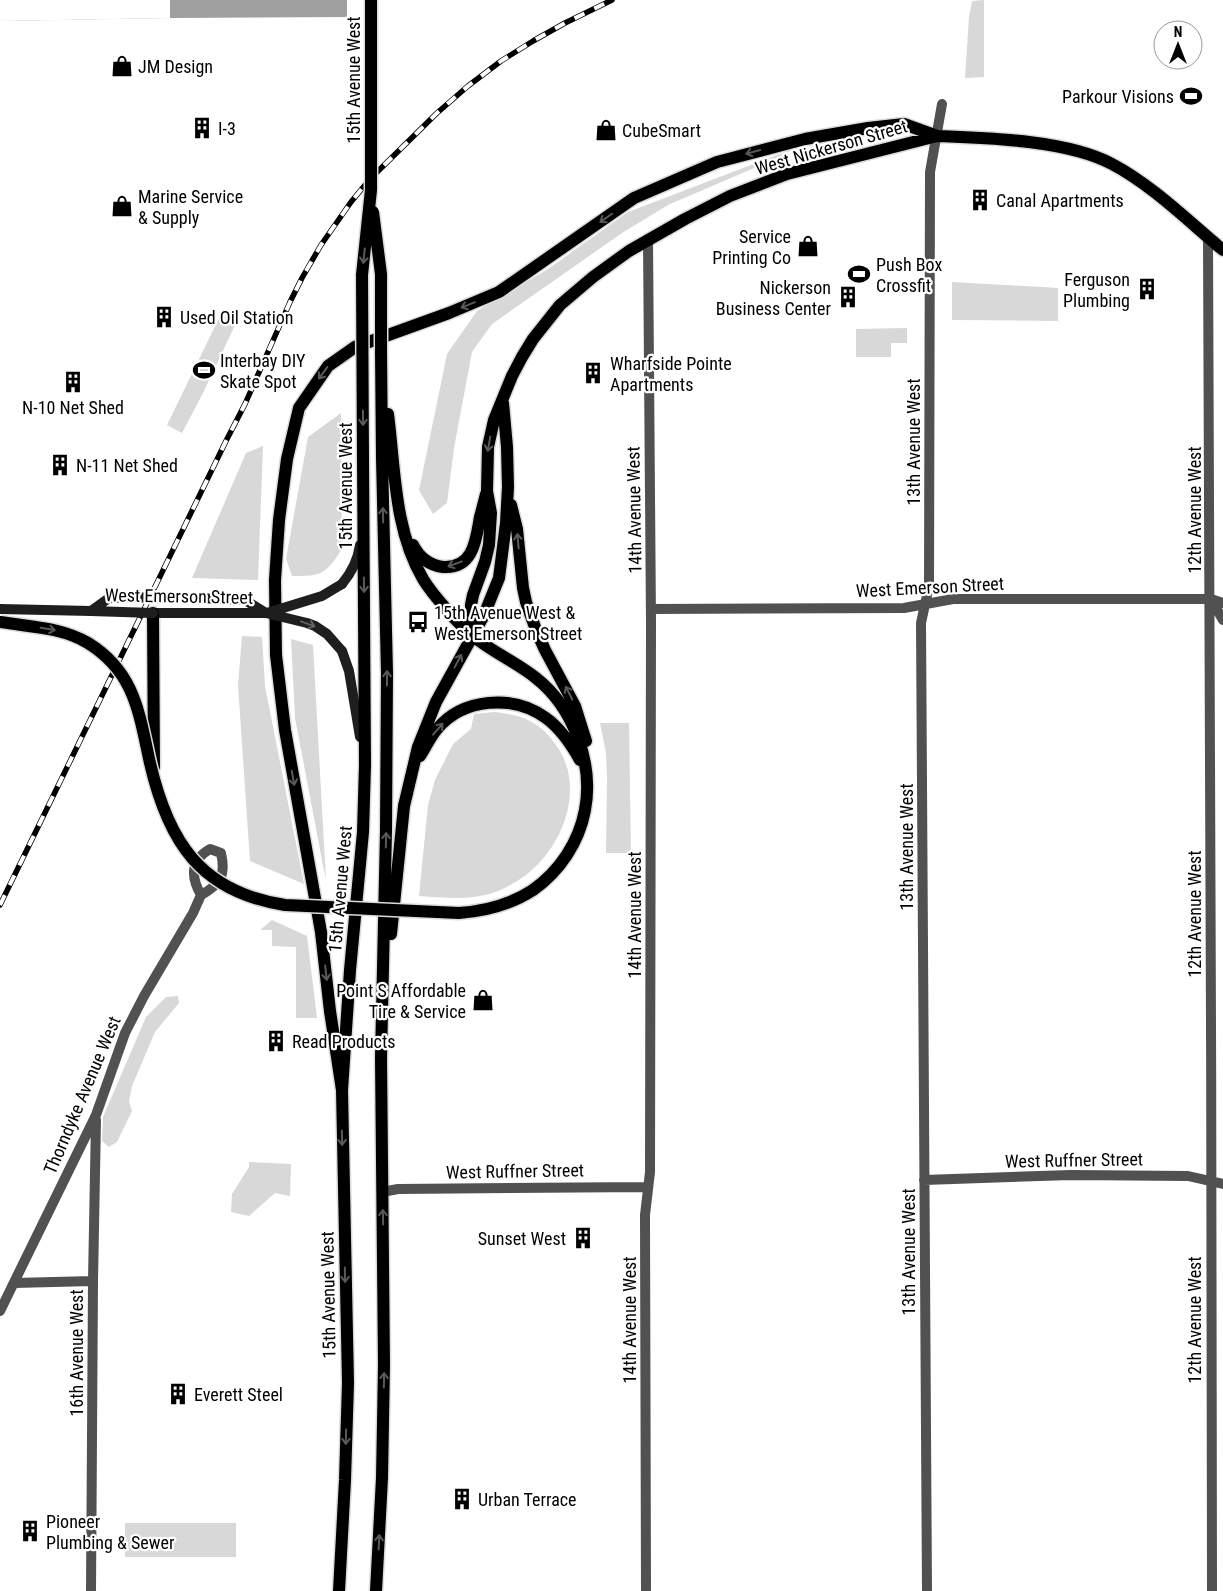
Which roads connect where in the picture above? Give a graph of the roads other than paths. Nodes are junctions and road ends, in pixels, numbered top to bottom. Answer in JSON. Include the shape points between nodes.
{"nodes":[{"id":1,"x":371,"y":0,"type":"edge"},
{"id":2,"x":942,"y":104,"type":"dead end"},
{"id":3,"x":937,"y":136,"type":"junction"},
{"id":4,"x":371,"y":190,"type":"junction"},
{"id":5,"x":1208,"y":238,"type":"junction"},
{"id":6,"x":648,"y":239,"type":"junction"},
{"id":7,"x":1223,"y":250,"type":"edge"},
{"id":8,"x":503,"y":400,"type":"junction"},
{"id":9,"x":388,"y":458,"type":"junction"},
{"id":10,"x":508,"y":487,"type":"junction"},
{"id":11,"x":487,"y":491,"type":"junction"},
{"id":12,"x":363,"y":519,"type":"junction"},
{"id":13,"x":403,"y":527,"type":"junction"},
{"id":14,"x":1211,"y":598,"type":"junction"},
{"id":15,"x":1223,"y":603,"type":"edge"},
{"id":16,"x":925,"y":604,"type":"junction"},
{"id":17,"x":0,"y":609,"type":"edge"},
{"id":18,"x":651,"y":609,"type":"junction"},
{"id":19,"x":91,"y":611,"type":"junction"},
{"id":20,"x":153,"y":613,"type":"junction"},
{"id":21,"x":266,"y":613,"type":"junction"},
{"id":22,"x":1223,"y":620,"type":"edge"},
{"id":23,"x":0,"y":622,"type":"edge"},
{"id":24,"x":472,"y":636,"type":"junction"},
{"id":25,"x":364,"y":765,"type":"junction"},
{"id":26,"x":411,"y":770,"type":"junction"},
{"id":27,"x":586,"y":773,"type":"junction"},
{"id":28,"x":154,"y":780,"type":"junction"},
{"id":29,"x":201,"y":894,"type":"dead end"},
{"id":30,"x":382,"y":1013,"type":"junction"},
{"id":31,"x":342,"y":1090,"type":"junction"},
{"id":32,"x":96,"y":1115,"type":"junction"},
{"id":33,"x":924,"y":1180,"type":"junction"},
{"id":34,"x":1210,"y":1182,"type":"junction"},
{"id":35,"x":1223,"y":1184,"type":"edge"},
{"id":36,"x":648,"y":1187,"type":"junction"},
{"id":37,"x":382,"y":1192,"type":"junction"},
{"id":38,"x":93,"y":1281,"type":"junction"},
{"id":39,"x":14,"y":1283,"type":"junction"},
{"id":40,"x":0,"y":1311,"type":"edge"},
{"id":41,"x":91,"y":1591,"type":"edge"},
{"id":42,"x":339,"y":1591,"type":"edge"},
{"id":43,"x":376,"y":1591,"type":"edge"},
{"id":44,"x":646,"y":1591,"type":"edge"},
{"id":45,"x":926,"y":1591,"type":"edge"},
{"id":46,"x":1212,"y":1591,"type":"edge"}],
"edges":[{"from":1,"to":4,"type":"main road","name":"15th Avenue West","bridge":true},
{"from":2,"to":3,"type":"street","name":"13th Avenue West"},
{"from":3,"to":5,"type":"main road","name":"West Nickerson Street","via":[[1032,142],[1072,149],[1111,163],[1134,177]]},
{"from":3,"to":6,"type":"main road","name":"West Nickerson Street","via":[[787,174],[730,196]]},
{"from":3,"to":16,"type":"street","name":"13th Avenue West","via":[[930,172],[929,586]]},
{"from":3,"to":31,"type":"main road","one_way":true,"via":[[904,124],[868,128],[804,138],[718,162],[634,198],[499,292],[355,346],[328,366],[299,408],[287,459],[279,520],[275,580],[276,655],[285,730],[321,932]]},
{"from":4,"to":9,"type":"main road","name":"15th Avenue West","bridge":true,"via":[[381,274],[381,351]]},
{"from":4,"to":12,"type":"main road","name":"15th Avenue West","one_way":true,"bridge":true,"via":[[362,275]]},
{"from":5,"to":7,"type":"main road","name":"West Nickerson Street"},
{"from":5,"to":14,"type":"street","name":"12th Avenue West"},
{"from":6,"to":8,"type":"main road","name":"West Nickerson Street","via":[[592,277],[560,305],[522,357]]},
{"from":6,"to":18,"type":"street","name":"14th Avenue West"},
{"from":8,"to":10,"type":"main road"},
{"from":8,"to":11,"type":"main road","name":"West Nickerson Street","one_way":true,"via":[[488,447]]},
{"from":9,"to":13,"type":"main road"},
{"from":30,"to":9,"type":"main road","name":"15th Avenue West","one_way":true},
{"from":10,"to":24,"type":"main road","via":[[499,578]]},
{"from":27,"to":10,"type":"main road","one_way":true,"via":[[586,741],[575,706],[536,630],[523,588],[517,529]]},
{"from":11,"to":13,"type":"main road","one_way":true,"via":[[475,545],[470,554],[455,565],[445,567],[427,562],[419,556]]},
{"from":11,"to":24,"type":"main road","via":[[491,513],[489,545],[471,605]]},
{"from":12,"to":21,"type":"main road","name":"West Emerson Street","bridge":true,"via":[[358,554],[342,584],[322,596]]},
{"from":12,"to":25,"type":"main road","name":"15th Avenue West","one_way":true},
{"from":13,"to":24,"type":"main road","via":[[409,551],[425,581]]},
{"from":14,"to":15,"type":"street","name":"West Emerson Street"},
{"from":14,"to":16,"type":"street","name":"West Emerson Street","via":[[953,599]]},
{"from":14,"to":22,"type":"street"},
{"from":14,"to":34,"type":"street","name":"12th Avenue West"},
{"from":16,"to":18,"type":"street","name":"West Emerson Street","via":[[904,608]]},
{"from":16,"to":33,"type":"street","name":"13th Avenue West","via":[[921,623]]},
{"from":17,"to":19,"type":"main road","name":"West Emerson Street"},
{"from":18,"to":36,"type":"street","name":"14th Avenue West"},
{"from":19,"to":20,"type":"main road","name":"West Emerson Street","bridge":true},
{"from":19,"to":21,"type":"main road","name":"West Emerson Street","bridge":true,"via":[[109,598],[173,597],[245,600]]},
{"from":20,"to":21,"type":"main road","name":"West Emerson Street"},
{"from":20,"to":28,"type":"main road","bridge":true},
{"from":21,"to":25,"type":"main road","name":"West Emerson Street","one_way":true,"bridge":true,"via":[[315,626],[342,651],[352,686]]},
{"from":23,"to":28,"type":"main road","one_way":true,"bridge":true,"via":[[51,629],[72,636],[110,660],[134,697]]},
{"from":26,"to":24,"type":"main road","one_way":true,"via":[[433,709]]},
{"from":24,"to":27,"type":"main road","via":[[536,678],[554,696],[575,732]]},
{"from":25,"to":31,"type":"main road","name":"15th Avenue West","via":[[363,832]]},
{"from":26,"to":27,"type":"main road","one_way":true,"via":[[437,729],[449,718],[475,705],[500,702],[524,706],[546,718],[569,743]]},
{"from":26,"to":30,"type":"main road","via":[[404,806]]},
{"from":27,"to":28,"type":"main road","bridge":true,"via":[[586,805],[578,835],[562,863],[523,896],[481,911],[459,913],[285,905],[238,892],[211,875],[188,853],[170,826]]},
{"from":29,"to":32,"type":"street","name":"Thorndyke Avenue West","via":[[125,1033]]},
{"from":30,"to":37,"type":"main road","name":"15th Avenue West"},
{"from":31,"to":42,"type":"main road","name":"15th Avenue West","one_way":true,"via":[[348,1383]]},
{"from":32,"to":38,"type":"street","name":"16th Avenue West"},
{"from":32,"to":39,"type":"street","name":"Thorndyke Avenue West"},
{"from":33,"to":34,"type":"street","name":"West Ruffner Street","via":[[1071,1175],[1188,1176]]},
{"from":33,"to":45,"type":"street","name":"13th Avenue West"},
{"from":34,"to":35,"type":"street","name":"West Ruffner Street"},
{"from":34,"to":46,"type":"street","name":"12th Avenue West"},
{"from":36,"to":37,"type":"street","name":"West Ruffner Street","via":[[398,1189]]},
{"from":36,"to":44,"type":"street","name":"14th Avenue West","via":[[645,1215]]},
{"from":43,"to":37,"type":"main road","name":"15th Avenue West","one_way":true,"via":[[384,1365]]},
{"from":38,"to":39,"type":"street"},
{"from":38,"to":41,"type":"street","name":"16th Avenue West"},
{"from":39,"to":40,"type":"street","name":"Thorndyke Avenue West"}]}
